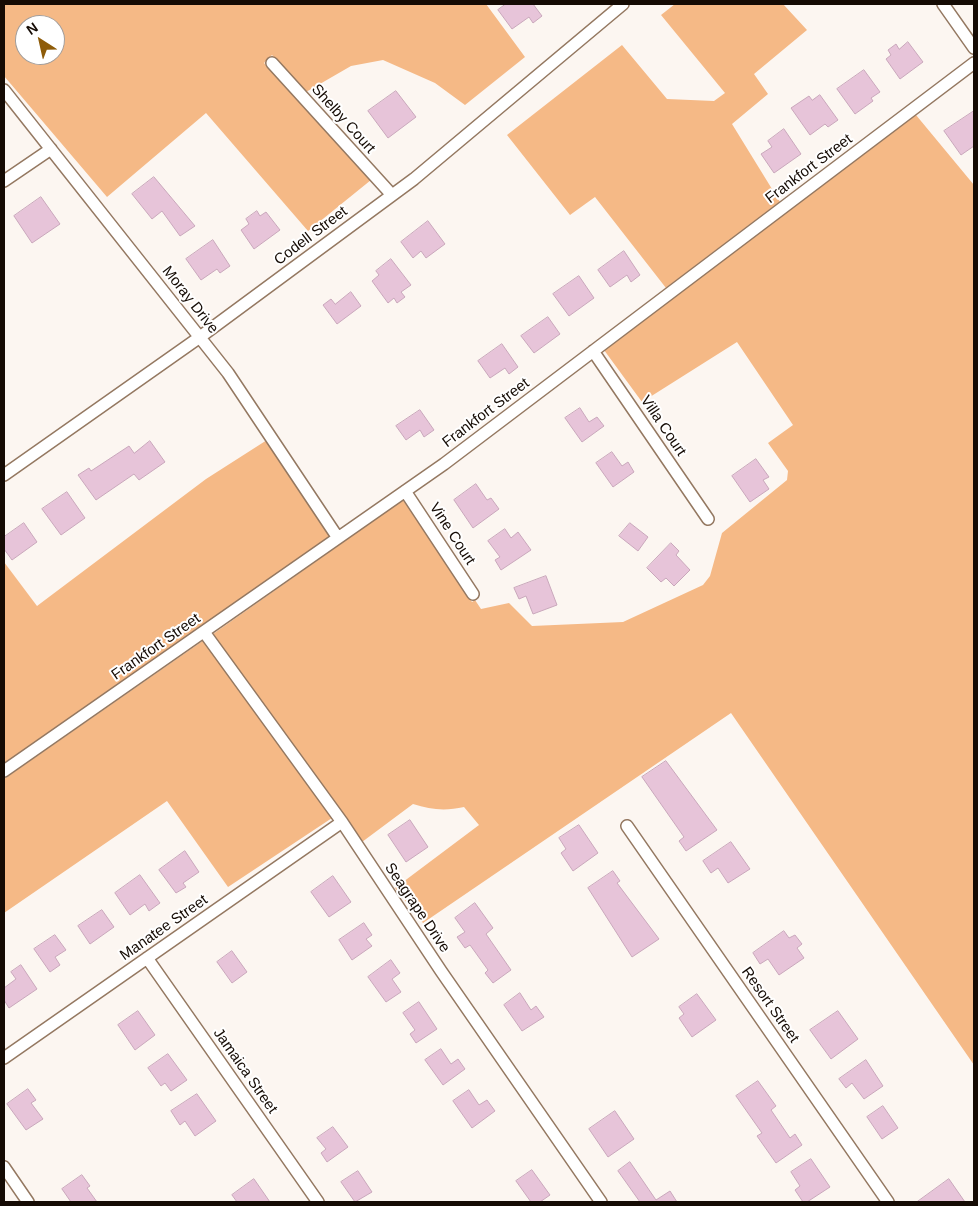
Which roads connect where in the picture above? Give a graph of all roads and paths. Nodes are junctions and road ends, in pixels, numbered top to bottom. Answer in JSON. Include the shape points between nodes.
{"nodes":[{"id":1,"x":623,"y":4,"type":"edge"},
{"id":2,"x":943,"y":4,"type":"edge"},
{"id":3,"x":974,"y":48,"type":"edge"},
{"id":4,"x":272,"y":63,"type":"dead end"},
{"id":5,"x":974,"y":63,"type":"edge"},
{"id":6,"x":4,"y":90,"type":"edge"},
{"id":7,"x":51,"y":149,"type":"junction"},
{"id":8,"x":4,"y":181,"type":"edge"},
{"id":9,"x":392,"y":195,"type":"junction"},
{"id":10,"x":200,"y":337,"type":"junction"},
{"id":11,"x":593,"y":351,"type":"junction"},
{"id":12,"x":4,"y":474,"type":"edge"},
{"id":13,"x":405,"y":491,"type":"junction"},
{"id":14,"x":708,"y":519,"type":"dead end"},
{"id":15,"x":338,"y":538,"type":"junction"},
{"id":16,"x":473,"y":594,"type":"dead end"},
{"id":17,"x":204,"y":632,"type":"junction"},
{"id":18,"x":4,"y":771,"type":"edge"},
{"id":19,"x":342,"y":822,"type":"junction"},
{"id":20,"x":627,"y":826,"type":"dead end"},
{"id":21,"x":147,"y":958,"type":"junction"},
{"id":22,"x":4,"y":1058,"type":"edge"},
{"id":23,"x":4,"y":1167,"type":"edge"},
{"id":24,"x":28,"y":1202,"type":"edge"},
{"id":25,"x":318,"y":1202,"type":"edge"},
{"id":26,"x":601,"y":1202,"type":"edge"},
{"id":27,"x":888,"y":1202,"type":"edge"}],
"edges":[{"from":1,"to":9,"type":"street","name":"Codell Street"},
{"from":2,"to":3,"type":"street"},
{"from":4,"to":9,"type":"street","name":"Shelby Court"},
{"from":5,"to":11,"type":"street","name":"Frankfort Street"},
{"from":6,"to":7,"type":"street","name":"Moray Drive"},
{"from":7,"to":8,"type":"street"},
{"from":7,"to":10,"type":"street","name":"Moray Drive"},
{"from":9,"to":10,"type":"street","name":"Codell Street"},
{"from":10,"to":12,"type":"street","name":"Codell Street"},
{"from":10,"to":15,"type":"street","name":"Moray Drive","via":[[228,373]]},
{"from":11,"to":13,"type":"street","name":"Frankfort Street"},
{"from":11,"to":14,"type":"street","name":"Villa Court"},
{"from":13,"to":15,"type":"street","name":"Frankfort Street"},
{"from":13,"to":16,"type":"street","name":"Vine Court"},
{"from":15,"to":17,"type":"street","name":"Frankfort Street"},
{"from":17,"to":18,"type":"street","name":"Frankfort Street"},
{"from":17,"to":19,"type":"street","name":"Seagrape Drive"},
{"from":19,"to":21,"type":"street","name":"Manatee Street"},
{"from":19,"to":26,"type":"street","name":"Seagrape Drive"},
{"from":20,"to":27,"type":"street","name":"Resort Street"},
{"from":21,"to":22,"type":"street","name":"Manatee Street"},
{"from":21,"to":25,"type":"street","name":"Jamaica Street"},
{"from":23,"to":24,"type":"street"}]}
